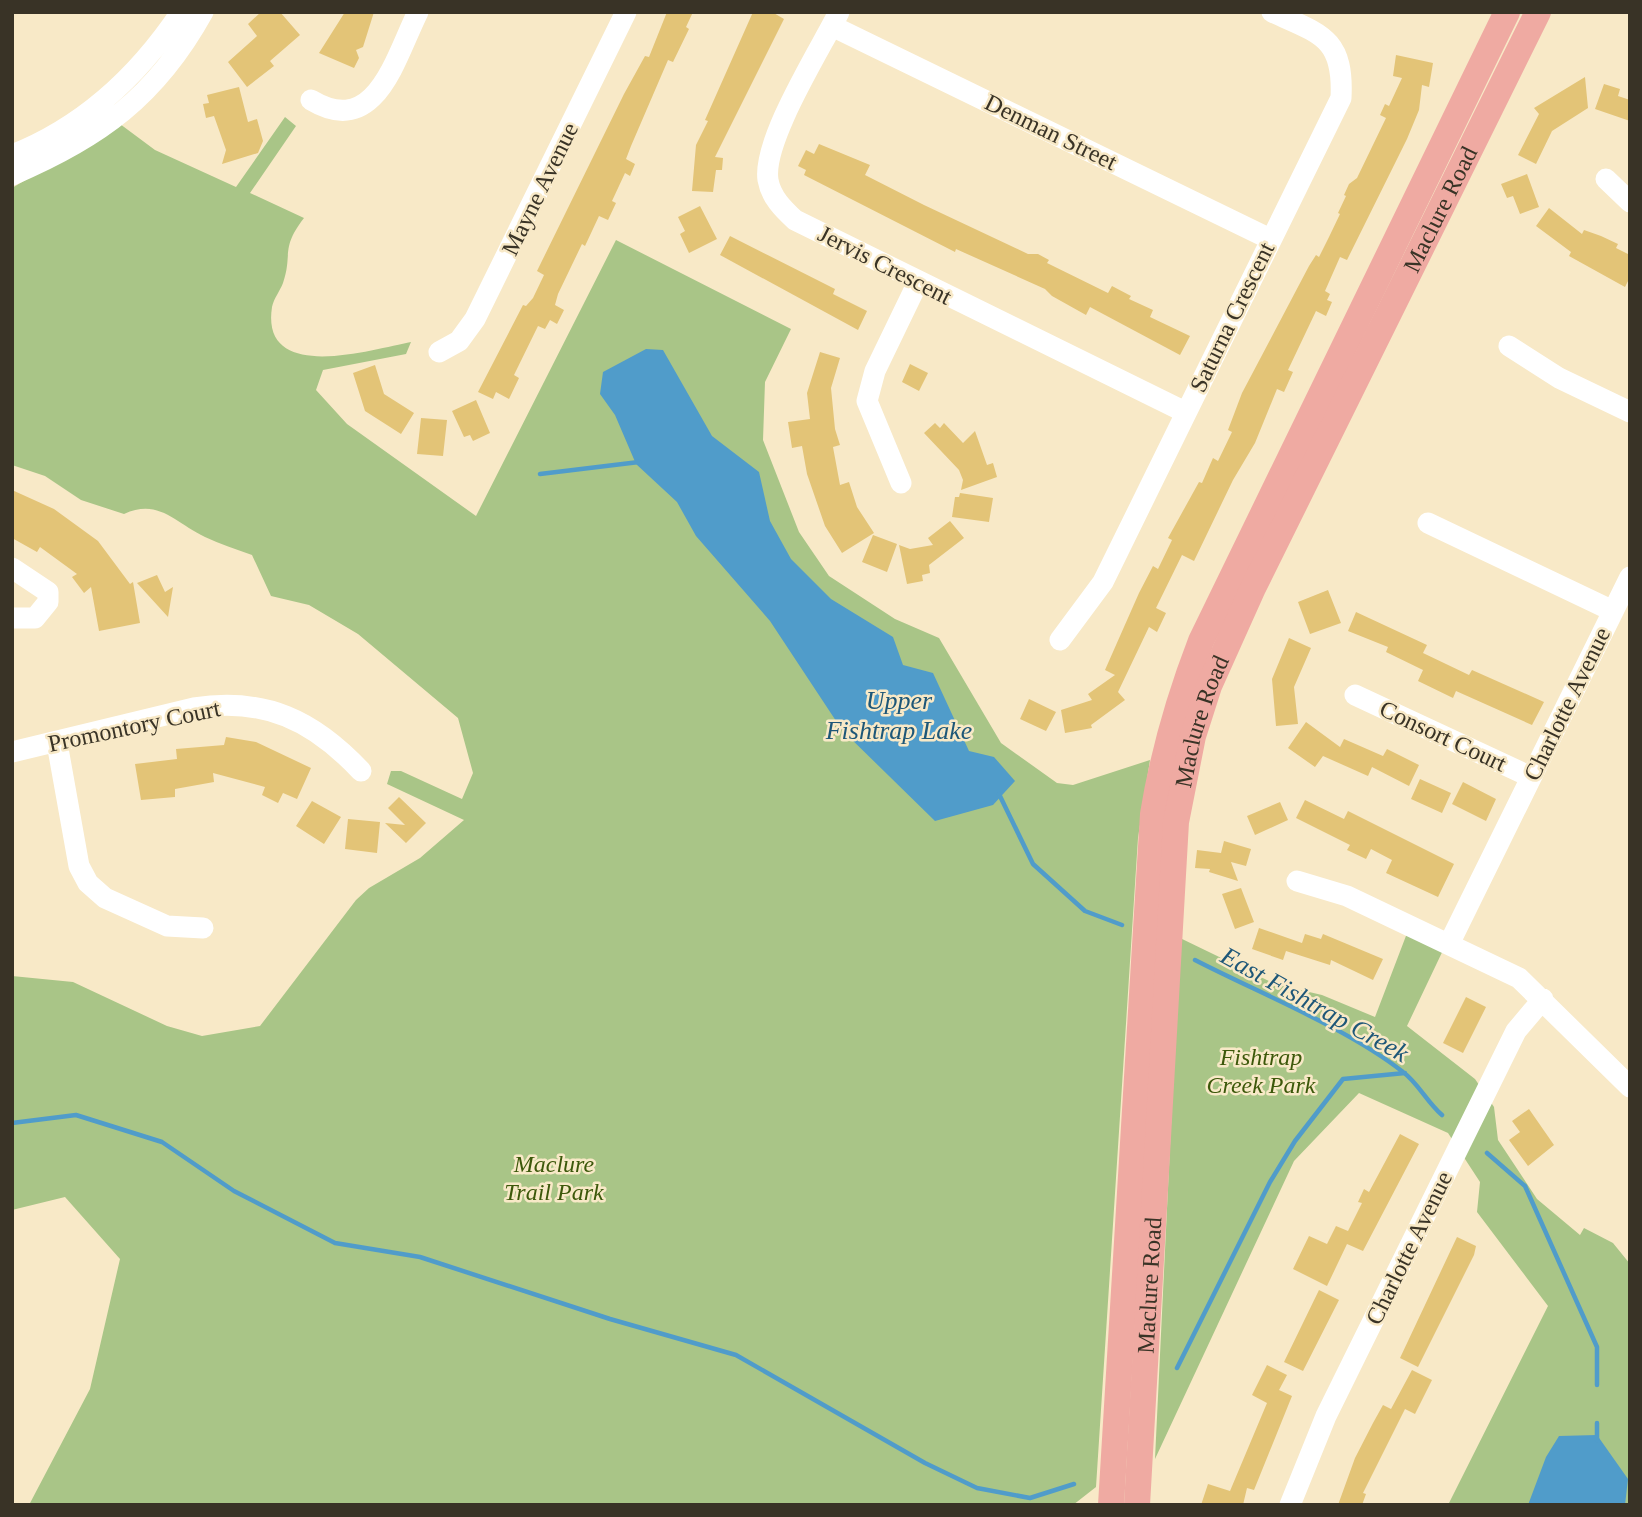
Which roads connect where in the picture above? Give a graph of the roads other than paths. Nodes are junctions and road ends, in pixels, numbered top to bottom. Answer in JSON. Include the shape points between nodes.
{"nodes":[{"id":1,"x":181,"y":12,"type":"edge"},
{"id":2,"x":203,"y":12,"type":"edge"},
{"id":3,"x":418,"y":12,"type":"edge"},
{"id":4,"x":626,"y":12,"type":"edge"},
{"id":5,"x":1272,"y":12,"type":"edge"},
{"id":6,"x":1507,"y":12,"type":"edge"},
{"id":7,"x":1538,"y":12,"type":"edge"},
{"id":8,"x":836,"y":19,"type":"edge"},
{"id":9,"x":311,"y":100,"type":"dead end"},
{"id":10,"x":12,"y":155,"type":"edge"},
{"id":11,"x":12,"y":176,"type":"edge"},
{"id":12,"x":1606,"y":179,"type":"dead end"},
{"id":13,"x":1630,"y":202,"type":"edge"},
{"id":14,"x":1270,"y":239,"type":"junction"},
{"id":15,"x":918,"y":282,"type":"junction"},
{"id":16,"x":1509,"y":346,"type":"dead end"},
{"id":17,"x":439,"y":352,"type":"dead end"},
{"id":18,"x":1185,"y":412,"type":"junction"},
{"id":19,"x":1630,"y":412,"type":"edge"},
{"id":20,"x":901,"y":483,"type":"dead end"},
{"id":21,"x":1428,"y":523,"type":"dead end"},
{"id":22,"x":12,"y":568,"type":"edge"},
{"id":23,"x":1630,"y":577,"type":"edge"},
{"id":24,"x":1613,"y":611,"type":"junction"},
{"id":25,"x":12,"y":618,"type":"edge"},
{"id":26,"x":1059,"y":640,"type":"dead end"},
{"id":27,"x":1355,"y":695,"type":"dead end"},
{"id":28,"x":57,"y":743,"type":"junction"},
{"id":29,"x":12,"y":752,"type":"edge"},
{"id":30,"x":361,"y":771,"type":"dead end"},
{"id":31,"x":1531,"y":777,"type":"junction"},
{"id":32,"x":1297,"y":881,"type":"dead end"},
{"id":33,"x":203,"y":928,"type":"dead end"},
{"id":34,"x":1449,"y":944,"type":"junction"},
{"id":35,"x":1543,"y":999,"type":"junction"},
{"id":36,"x":1630,"y":1087,"type":"edge"},
{"id":37,"x":1111,"y":1505,"type":"edge"},
{"id":38,"x":1137,"y":1505,"type":"edge"},
{"id":39,"x":1290,"y":1505,"type":"edge"}],
"edges":[{"from":1,"to":10,"type":"street","via":[[156,49],[104,101],[45,142]]},
{"from":2,"to":11,"type":"street","via":[[166,68],[118,116],[87,140]]},
{"from":3,"to":9,"type":"street","via":[[377,94],[363,106],[347,112]]},
{"from":4,"to":17,"type":"street","name":"Mayne Avenue","via":[[475,319],[459,341]]},
{"from":5,"to":14,"type":"street","name":"Saturna Crescent","via":[[1327,41],[1337,53],[1342,71],[1340,97]]},
{"from":6,"to":37,"type":"main road","name":"Maclure Road","via":[[1201,641],[1164,751],[1153,814]]},
{"from":7,"to":38,"type":"main road","name":"Maclure Road","via":[[1253,589],[1209,686],[1193,736],[1176,822]]},
{"from":8,"to":14,"type":"street","name":"Denman Street"},
{"from":8,"to":15,"type":"street","name":"Jervis Crescent","via":[[771,148],[768,183],[780,206],[795,220]]},
{"from":12,"to":13,"type":"street"},
{"from":14,"to":18,"type":"street","name":"Saturna Crescent"},
{"from":15,"to":18,"type":"street","name":"Jervis Crescent"},
{"from":15,"to":20,"type":"street","via":[[875,371],[867,401]]},
{"from":16,"to":19,"type":"street","via":[[1559,378]]},
{"from":18,"to":26,"type":"street","name":"Saturna Crescent","via":[[1103,582]]},
{"from":21,"to":24,"type":"street"},
{"from":22,"to":25,"type":"street","via":[[48,592],[48,602],[35,618]]},
{"from":23,"to":24,"type":"street","name":"Charlotte Avenue"},
{"from":24,"to":31,"type":"street","name":"Charlotte Avenue"},
{"from":27,"to":31,"type":"street","name":"Consort Court"},
{"from":28,"to":29,"type":"street","name":"Promontory Court"},
{"from":28,"to":30,"type":"street","name":"Promontory Court","via":[[194,708],[250,705],[275,710],[336,744]]},
{"from":28,"to":33,"type":"street","via":[[79,866],[88,883],[106,898],[167,926]]},
{"from":31,"to":34,"type":"street","name":"Charlotte Avenue"},
{"from":32,"to":34,"type":"street","via":[[1347,896]]},
{"from":34,"to":35,"type":"street","via":[[1519,978]]},
{"from":35,"to":36,"type":"street"},
{"from":35,"to":39,"type":"street","name":"Charlotte Avenue","via":[[1516,1031],[1326,1416]]}]}
